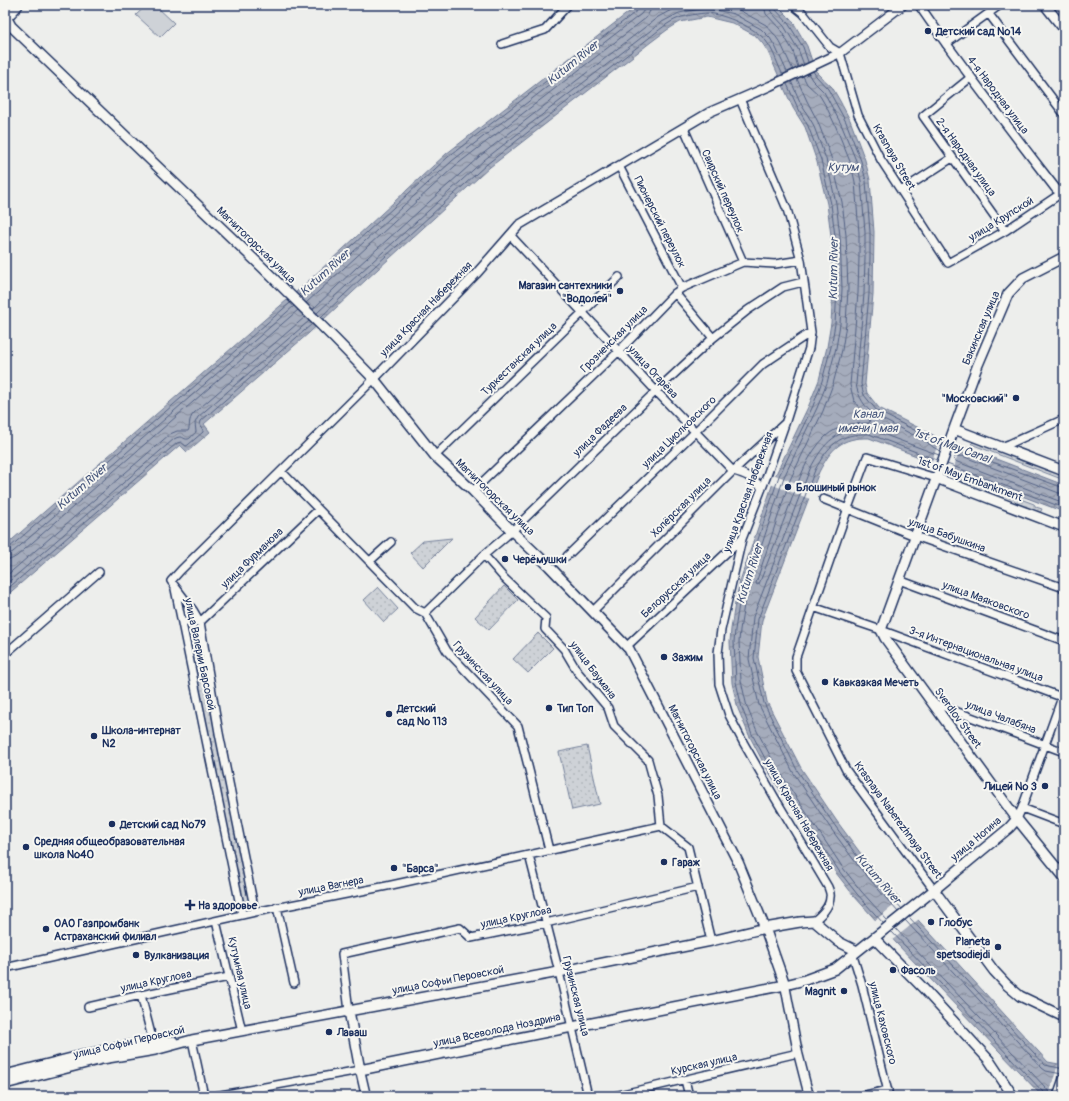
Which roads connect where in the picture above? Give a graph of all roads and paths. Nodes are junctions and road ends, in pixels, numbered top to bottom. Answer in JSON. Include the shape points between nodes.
{"nodes":[{"id":1,"x":17,"y":5,"type":"edge"},
{"id":2,"x":568,"y":5,"type":"edge"},
{"id":3,"x":793,"y":5,"type":"edge"},
{"id":4,"x":903,"y":5,"type":"edge"},
{"id":5,"x":919,"y":5,"type":"edge"},
{"id":6,"x":1045,"y":5,"type":"edge"},
{"id":7,"x":994,"y":8,"type":"edge"},
{"id":8,"x":5,"y":17,"type":"edge"},
{"id":9,"x":1064,"y":30,"type":"edge"},
{"id":10,"x":502,"y":44,"type":"dead end"},
{"id":11,"x":946,"y":44,"type":"junction"},
{"id":12,"x":840,"y":53,"type":"junction"},
{"id":13,"x":970,"y":78,"type":"junction"},
{"id":14,"x":740,"y":100,"type":"junction"},
{"id":15,"x":1064,"y":114,"type":"edge"},
{"id":16,"x":684,"y":128,"type":"junction"},
{"id":17,"x":952,"y":158,"type":"junction"},
{"id":18,"x":619,"y":166,"type":"junction"},
{"id":19,"x":901,"y":191,"type":"junction"},
{"id":20,"x":1064,"y":193,"type":"edge"},
{"id":21,"x":1005,"y":231,"type":"junction"},
{"id":22,"x":510,"y":235,"type":"junction"},
{"id":23,"x":1064,"y":257,"type":"edge"},
{"id":24,"x":801,"y":260,"type":"junction"},
{"id":25,"x":743,"y":262,"type":"junction"},
{"id":26,"x":948,"y":263,"type":"joint"},
{"id":27,"x":619,"y":277,"type":"dead end"},
{"id":28,"x":803,"y":282,"type":"junction"},
{"id":29,"x":682,"y":288,"type":"junction"},
{"id":30,"x":675,"y":293,"type":"junction"},
{"id":31,"x":583,"y":313,"type":"junction"},
{"id":32,"x":811,"y":332,"type":"junction"},
{"id":33,"x":714,"y":338,"type":"junction"},
{"id":34,"x":619,"y":351,"type":"junction"},
{"id":35,"x":374,"y":379,"type":"junction"},
{"id":36,"x":656,"y":392,"type":"junction"},
{"id":37,"x":1064,"y":419,"type":"edge"},
{"id":38,"x":786,"y":421,"type":"junction"},
{"id":39,"x":695,"y":432,"type":"junction"},
{"id":40,"x":953,"y":432,"type":"junction"},
{"id":41,"x":1001,"y":447,"type":"junction"},
{"id":42,"x":435,"y":456,"type":"junction"},
{"id":43,"x":867,"y":457,"type":"joint"},
{"id":44,"x":281,"y":471,"type":"junction"},
{"id":45,"x":733,"y":471,"type":"junction"},
{"id":46,"x":1064,"y":471,"type":"edge"},
{"id":47,"x":937,"y":475,"type":"junction"},
{"id":48,"x":762,"y":488,"type":"junction"},
{"id":49,"x":473,"y":491,"type":"junction"},
{"id":50,"x":823,"y":499,"type":"dead end"},
{"id":51,"x":848,"y":508,"type":"junction"},
{"id":52,"x":318,"y":510,"type":"junction"},
{"id":53,"x":1064,"y":527,"type":"edge"},
{"id":54,"x":512,"y":531,"type":"junction"},
{"id":55,"x":916,"y":536,"type":"junction"},
{"id":56,"x":742,"y":539,"type":"junction"},
{"id":57,"x":391,"y":542,"type":"dead end"},
{"id":58,"x":484,"y":555,"type":"junction"},
{"id":59,"x":567,"y":556,"type":"dead end"},
{"id":60,"x":370,"y":561,"type":"junction"},
{"id":61,"x":100,"y":572,"type":"dead end"},
{"id":62,"x":900,"y":580,"type":"junction"},
{"id":63,"x":175,"y":587,"type":"junction"},
{"id":64,"x":1064,"y":588,"type":"edge"},
{"id":65,"x":813,"y":607,"type":"junction"},
{"id":66,"x":593,"y":611,"type":"junction"},
{"id":67,"x":425,"y":613,"type":"junction"},
{"id":68,"x":182,"y":621,"type":"junction"},
{"id":69,"x":200,"y":622,"type":"junction"},
{"id":70,"x":880,"y":630,"type":"junction"},
{"id":71,"x":1064,"y":641,"type":"edge"},
{"id":72,"x":626,"y":647,"type":"junction"},
{"id":73,"x":5,"y":654,"type":"edge"},
{"id":74,"x":1063,"y":696,"type":"edge"},
{"id":75,"x":931,"y":702,"type":"junction"},
{"id":76,"x":1045,"y":745,"type":"junction"},
{"id":77,"x":1064,"y":752,"type":"edge"},
{"id":78,"x":228,"y":777,"type":"junction"},
{"id":79,"x":214,"y":780,"type":"junction"},
{"id":80,"x":1022,"y":808,"type":"junction"},
{"id":81,"x":1017,"y":819,"type":"junction"},
{"id":82,"x":1064,"y":824,"type":"edge"},
{"id":83,"x":661,"y":826,"type":"junction"},
{"id":84,"x":549,"y":850,"type":"junction"},
{"id":85,"x":529,"y":855,"type":"junction"},
{"id":86,"x":1064,"y":877,"type":"edge"},
{"id":87,"x":698,"y":887,"type":"junction"},
{"id":88,"x":934,"y":890,"type":"junction"},
{"id":89,"x":277,"y":907,"type":"junction"},
{"id":90,"x":255,"y":912,"type":"junction"},
{"id":91,"x":242,"y":915,"type":"junction"},
{"id":92,"x":216,"y":921,"type":"junction"},
{"id":93,"x":814,"y":921,"type":"junction"},
{"id":94,"x":546,"y":922,"type":"junction"},
{"id":95,"x":765,"y":928,"type":"junction"},
{"id":96,"x":877,"y":935,"type":"junction"},
{"id":97,"x":711,"y":941,"type":"junction"},
{"id":98,"x":855,"y":953,"type":"junction"},
{"id":99,"x":5,"y":968,"type":"edge"},
{"id":100,"x":559,"y":972,"type":"junction"},
{"id":101,"x":229,"y":976,"type":"junction"},
{"id":102,"x":294,"y":983,"type":"dead end"},
{"id":103,"x":785,"y":985,"type":"junction"},
{"id":104,"x":141,"y":995,"type":"junction"},
{"id":105,"x":88,"y":1007,"type":"dead end"},
{"id":106,"x":349,"y":1011,"type":"junction"},
{"id":107,"x":1064,"y":1017,"type":"edge"},
{"id":108,"x":572,"y":1027,"type":"junction"},
{"id":109,"x":241,"y":1031,"type":"junction"},
{"id":110,"x":192,"y":1040,"type":"junction"},
{"id":111,"x":153,"y":1042,"type":"junction"},
{"id":112,"x":798,"y":1053,"type":"junction"},
{"id":113,"x":360,"y":1070,"type":"junction"},
{"id":114,"x":5,"y":1075,"type":"edge"},
{"id":115,"x":1064,"y":1079,"type":"edge"},
{"id":116,"x":685,"y":1080,"type":"junction"},
{"id":117,"x":5,"y":1084,"type":"edge"},
{"id":118,"x":888,"y":1093,"type":"edge"},
{"id":119,"x":204,"y":1096,"type":"edge"},
{"id":120,"x":214,"y":1096,"type":"edge"},
{"id":121,"x":366,"y":1096,"type":"edge"},
{"id":122,"x":588,"y":1096,"type":"edge"},
{"id":123,"x":614,"y":1096,"type":"edge"},
{"id":124,"x":689,"y":1096,"type":"edge"},
{"id":125,"x":809,"y":1096,"type":"edge"},
{"id":126,"x":861,"y":1096,"type":"edge"},
{"id":127,"x":1013,"y":1096,"type":"edge"},
{"id":128,"x":1058,"y":1096,"type":"edge"}],
"edges":[{"from":1,"to":8,"type":"main road"},
{"from":2,"to":10,"type":"street","via":[[545,30]]},
{"from":3,"to":12,"type":"street","via":[[803,13],[830,47]]},
{"from":4,"to":12,"type":"street","name":"улица Красная Набережная"},
{"from":5,"to":11,"type":"street","name":"4-я Народная улица"},
{"from":6,"to":9,"type":"main road"},
{"from":7,"to":11,"type":"street"},
{"from":7,"to":15,"type":"street"},
{"from":8,"to":35,"type":"main road","name":"Магнитогорская улица","via":[[11,26],[262,267]]},
{"from":11,"to":13,"type":"street","name":"4-я Народная улица"},
{"from":12,"to":14,"type":"street","name":"улица Красная Набережная"},
{"from":12,"to":19,"type":"street","name":"Krasnaya Street","via":[[858,115],[881,160]]},
{"from":13,"to":17,"type":"street","name":"2-я Народная улица","via":[[922,116]]},
{"from":13,"to":20,"type":"street","name":"4-я Народная улица","via":[[1056,189]]},
{"from":14,"to":16,"type":"street","name":"улица Красная Набережная","via":[[710,112]]},
{"from":14,"to":24,"type":"street","name":"улица Красная Набережная","via":[[787,209]]},
{"from":16,"to":18,"type":"street","name":"улица Красная Набережная"},
{"from":16,"to":25,"type":"street","name":"Свирский переулок"},
{"from":17,"to":19,"type":"street"},
{"from":17,"to":21,"type":"street","name":"2-я Народная улица"},
{"from":18,"to":22,"type":"street","name":"улица Красная Набережная","via":[[519,225]]},
{"from":18,"to":29,"type":"street","name":"Пионерский переулок"},
{"from":19,"to":26,"type":"street","name":"Krasnaya Street"},
{"from":20,"to":21,"type":"street","name":"улица Крупской"},
{"from":21,"to":26,"type":"street","name":"улица Крупской"},
{"from":22,"to":31,"type":"street","name":"улица Огарёва"},
{"from":22,"to":35,"type":"street","name":"улица Красная Набережная","via":[[476,274]]},
{"from":23,"to":40,"type":"main road","name":"Бакинская улица","via":[[1023,278],[1008,294]]},
{"from":24,"to":25,"type":"street","name":"Грозненская улица","via":[[775,264]]},
{"from":24,"to":28,"type":"street","name":"улица Красная Набережная"},
{"from":25,"to":29,"type":"street","name":"Грозненская улица"},
{"from":27,"to":31,"type":"street","name":"Туркестанская улица"},
{"from":28,"to":32,"type":"street","name":"улица Красная Набережная"},
{"from":28,"to":33,"type":"street","name":"улица Фадеева","via":[[783,287],[748,310]]},
{"from":29,"to":30,"type":"street","name":"Грозненская улица"},
{"from":30,"to":33,"type":"street"},
{"from":30,"to":34,"type":"street","name":"Грозненская улица"},
{"from":31,"to":34,"type":"street","name":"улица Огарёва"},
{"from":31,"to":42,"type":"street","name":"Туркестанская улица"},
{"from":32,"to":38,"type":"street","name":"улица Красная Набережная","via":[[809,348]]},
{"from":32,"to":39,"type":"street","name":"улица Циолковского","via":[[763,364]]},
{"from":33,"to":36,"type":"street","name":"улица Фадеева"},
{"from":34,"to":36,"type":"street","name":"улица Огарёва"},
{"from":34,"to":49,"type":"street","name":"Грозненская улица"},
{"from":35,"to":42,"type":"main road","name":"Магнитогорская улица"},
{"from":35,"to":44,"type":"street","name":"улица Красная Набережная"},
{"from":36,"to":39,"type":"street","name":"улица Огарёва"},
{"from":36,"to":54,"type":"street","name":"улица Фадеева"},
{"from":37,"to":41,"type":"street"},
{"from":38,"to":45,"type":"street","name":"Хопёрская улица"},
{"from":38,"to":48,"type":"street","name":"улица Красная Набережная"},
{"from":39,"to":45,"type":"street","name":"улица Огарёва"},
{"from":39,"to":59,"type":"street","name":"улица Циолковского"},
{"from":40,"to":41,"type":"main road"},
{"from":40,"to":47,"type":"main road","name":"Бакинская улица"},
{"from":41,"to":46,"type":"main road"},
{"from":42,"to":49,"type":"main road","name":"Магнитогорская улица"},
{"from":43,"to":47,"type":"street","name":"1st of May Embankment"},
{"from":43,"to":51,"type":"street","name":"Krasnaya Naberezhnaya Street"},
{"from":44,"to":52,"type":"street","name":"Грузинская улица"},
{"from":44,"to":63,"type":"street","name":"улица Красная Набережная","via":[[181,570],[171,581]]},
{"from":45,"to":48,"type":"street","via":[[744,473]]},
{"from":45,"to":66,"type":"street","name":"Хопёрская улица"},
{"from":47,"to":53,"type":"main road","name":"1st of May Embankment"},
{"from":47,"to":55,"type":"main road"},
{"from":48,"to":56,"type":"street","name":"улица Красная Набережная"},
{"from":49,"to":54,"type":"main road","name":"Магнитогорская улица"},
{"from":50,"to":51,"type":"street","name":"улица Бабушкина"},
{"from":51,"to":55,"type":"street","name":"улица Бабушкина"},
{"from":51,"to":65,"type":"street","name":"Krasnaya Naberezhnaya Street"},
{"from":52,"to":60,"type":"street","name":"Грузинская улица"},
{"from":52,"to":69,"type":"street","name":"улица Фурманова"},
{"from":54,"to":58,"type":"street","name":"улица Фадеева"},
{"from":54,"to":66,"type":"main road","name":"Магнитогорская улица"},
{"from":55,"to":62,"type":"main road"},
{"from":55,"to":64,"type":"street","name":"улица Бабушкина"},
{"from":56,"to":72,"type":"street","name":"Белорусская улица"},
{"from":56,"to":93,"type":"street","name":"улица Красная Набережная","via":[[721,630],[718,653],[719,684],[729,715],[743,742],[828,887],[830,897],[827,908]]},
{"from":57,"to":60,"type":"street"},
{"from":58,"to":67,"type":"street","name":"улица Фадеева"},
{"from":58,"to":83,"type":"street","name":"улица Баумана","via":[[546,618],[545,629],[564,649],[577,671],[608,708],[614,726],[648,760],[658,796]]},
{"from":60,"to":67,"type":"street","name":"Грузинская улица","via":[[415,608]]},
{"from":61,"to":73,"type":"street"},
{"from":62,"to":70,"type":"main road"},
{"from":62,"to":71,"type":"street","name":"улица Маяковского"},
{"from":63,"to":68,"type":"street","name":"улица Валерии Барсовой"},
{"from":63,"to":69,"type":"street","name":"улица Валерии Барсовой"},
{"from":65,"to":70,"type":"street","name":"3-я Интернациональная улица"},
{"from":65,"to":88,"type":"street","name":"Krasnaya Naberezhnaya Street","via":[[796,657],[796,671],[846,770]]},
{"from":66,"to":72,"type":"main road","name":"Магнитогорская улица"},
{"from":67,"to":84,"type":"street","name":"Грузинская улица","via":[[447,651],[518,726]]},
{"from":68,"to":69,"type":"street"},
{"from":68,"to":79,"type":"street","name":"улица Валерии Барсовой"},
{"from":69,"to":78,"type":"street","name":"улица Валерии Барсовой"},
{"from":70,"to":74,"type":"street","name":"3-я Интернациональная улица"},
{"from":70,"to":75,"type":"main road","name":"Sverdlov Street"},
{"from":72,"to":95,"type":"main road","name":"Магнитогорская улица","via":[[738,862]]},
{"from":74,"to":76,"type":"street","name":"улица Ногина"},
{"from":75,"to":76,"type":"street","name":"улица Чалабяна"},
{"from":75,"to":81,"type":"main road","name":"Sverdlov Street"},
{"from":76,"to":77,"type":"street","name":"улица Чалабяна"},
{"from":76,"to":80,"type":"street","name":"улица Ногина"},
{"from":78,"to":79,"type":"street"},
{"from":78,"to":90,"type":"street","name":"улица Валерии Барсовой"},
{"from":79,"to":91,"type":"street","name":"улица Валерии Барсовой"},
{"from":80,"to":81,"type":"street","name":"улица Ногина"},
{"from":80,"to":82,"type":"street"},
{"from":81,"to":86,"type":"main road","name":"Sverdlov Street"},
{"from":81,"to":88,"type":"main road","name":"улица Ногина"},
{"from":83,"to":84,"type":"street","name":"улица Вагнера"},
{"from":83,"to":87,"type":"street","via":[[688,848]]},
{"from":84,"to":85,"type":"street","name":"улица Вагнера"},
{"from":85,"to":89,"type":"street","name":"улица Вагнера"},
{"from":85,"to":94,"type":"street","name":"Грузинская улица"},
{"from":87,"to":94,"type":"street","name":"улица Круглова"},
{"from":87,"to":97,"type":"street"},
{"from":88,"to":96,"type":"main road","name":"улица Ногина"},
{"from":88,"to":107,"type":"main road","name":"Krasnaya Naberezhnaya Street","via":[[1006,985],[1020,996]]},
{"from":89,"to":90,"type":"street","name":"улица Вагнера"},
{"from":89,"to":102,"type":"street"},
{"from":90,"to":91,"type":"street","name":"улица Вагнера"},
{"from":91,"to":92,"type":"street","name":"улица Вагнера"},
{"from":92,"to":99,"type":"street","name":"улица Вагнера"},
{"from":92,"to":101,"type":"street","name":"Кутумная улица"},
{"from":93,"to":95,"type":"main road","name":"улица Софьи Перовской"},
{"from":93,"to":98,"type":"main road"},
{"from":94,"to":100,"type":"street","name":"Грузинская улица"},
{"from":94,"to":106,"type":"street","name":"улица Круглова","via":[[471,938],[460,928],[342,954]]},
{"from":95,"to":97,"type":"main road","name":"улица Софьи Перовской"},
{"from":95,"to":103,"type":"main road","name":"Магнитогорская улица"},
{"from":96,"to":98,"type":"main road"},
{"from":96,"to":127,"type":"main road","via":[[989,1060]]},
{"from":97,"to":100,"type":"main road","name":"улица Софьи Перовской"},
{"from":98,"to":103,"type":"main road","name":"улица Всеволода Ноздрина","via":[[832,971]]},
{"from":98,"to":118,"type":"street","name":"улица Каховского"},
{"from":100,"to":106,"type":"main road","name":"улица Софьи Перовской"},
{"from":100,"to":108,"type":"street","name":"Грузинская улица"},
{"from":101,"to":104,"type":"street","name":"улица Круглова"},
{"from":101,"to":109,"type":"street","name":"Кутумная улица"},
{"from":103,"to":108,"type":"main road","name":"улица Всеволода Ноздрина"},
{"from":103,"to":112,"type":"street","name":"Магнитогорская улица"},
{"from":104,"to":105,"type":"street","name":"улица Круглова"},
{"from":104,"to":111,"type":"street"},
{"from":106,"to":109,"type":"main road","name":"улица Софьи Перовской"},
{"from":106,"to":113,"type":"main road"},
{"from":108,"to":113,"type":"main road","name":"улица Всеволода Ноздрина"},
{"from":108,"to":122,"type":"street","name":"Грузинская улица"},
{"from":109,"to":110,"type":"main road","name":"улица Софьи Перовской"},
{"from":110,"to":111,"type":"main road"},
{"from":110,"to":117,"type":"main road","name":"улица Софьи Перовской","via":[[155,1050],[102,1059]]},
{"from":110,"to":119,"type":"street"},
{"from":111,"to":114,"type":"main road"},
{"from":112,"to":116,"type":"street","name":"Курская улица"},
{"from":112,"to":125,"type":"street","name":"Магнитогорская улица"},
{"from":113,"to":120,"type":"street","name":"улица Всеволода Ноздрина"},
{"from":113,"to":121,"type":"street"},
{"from":115,"to":128,"type":"main road"},
{"from":116,"to":123,"type":"street","name":"Курская улица"},
{"from":116,"to":124,"type":"street"},
{"from":118,"to":126,"type":"street"}]}
